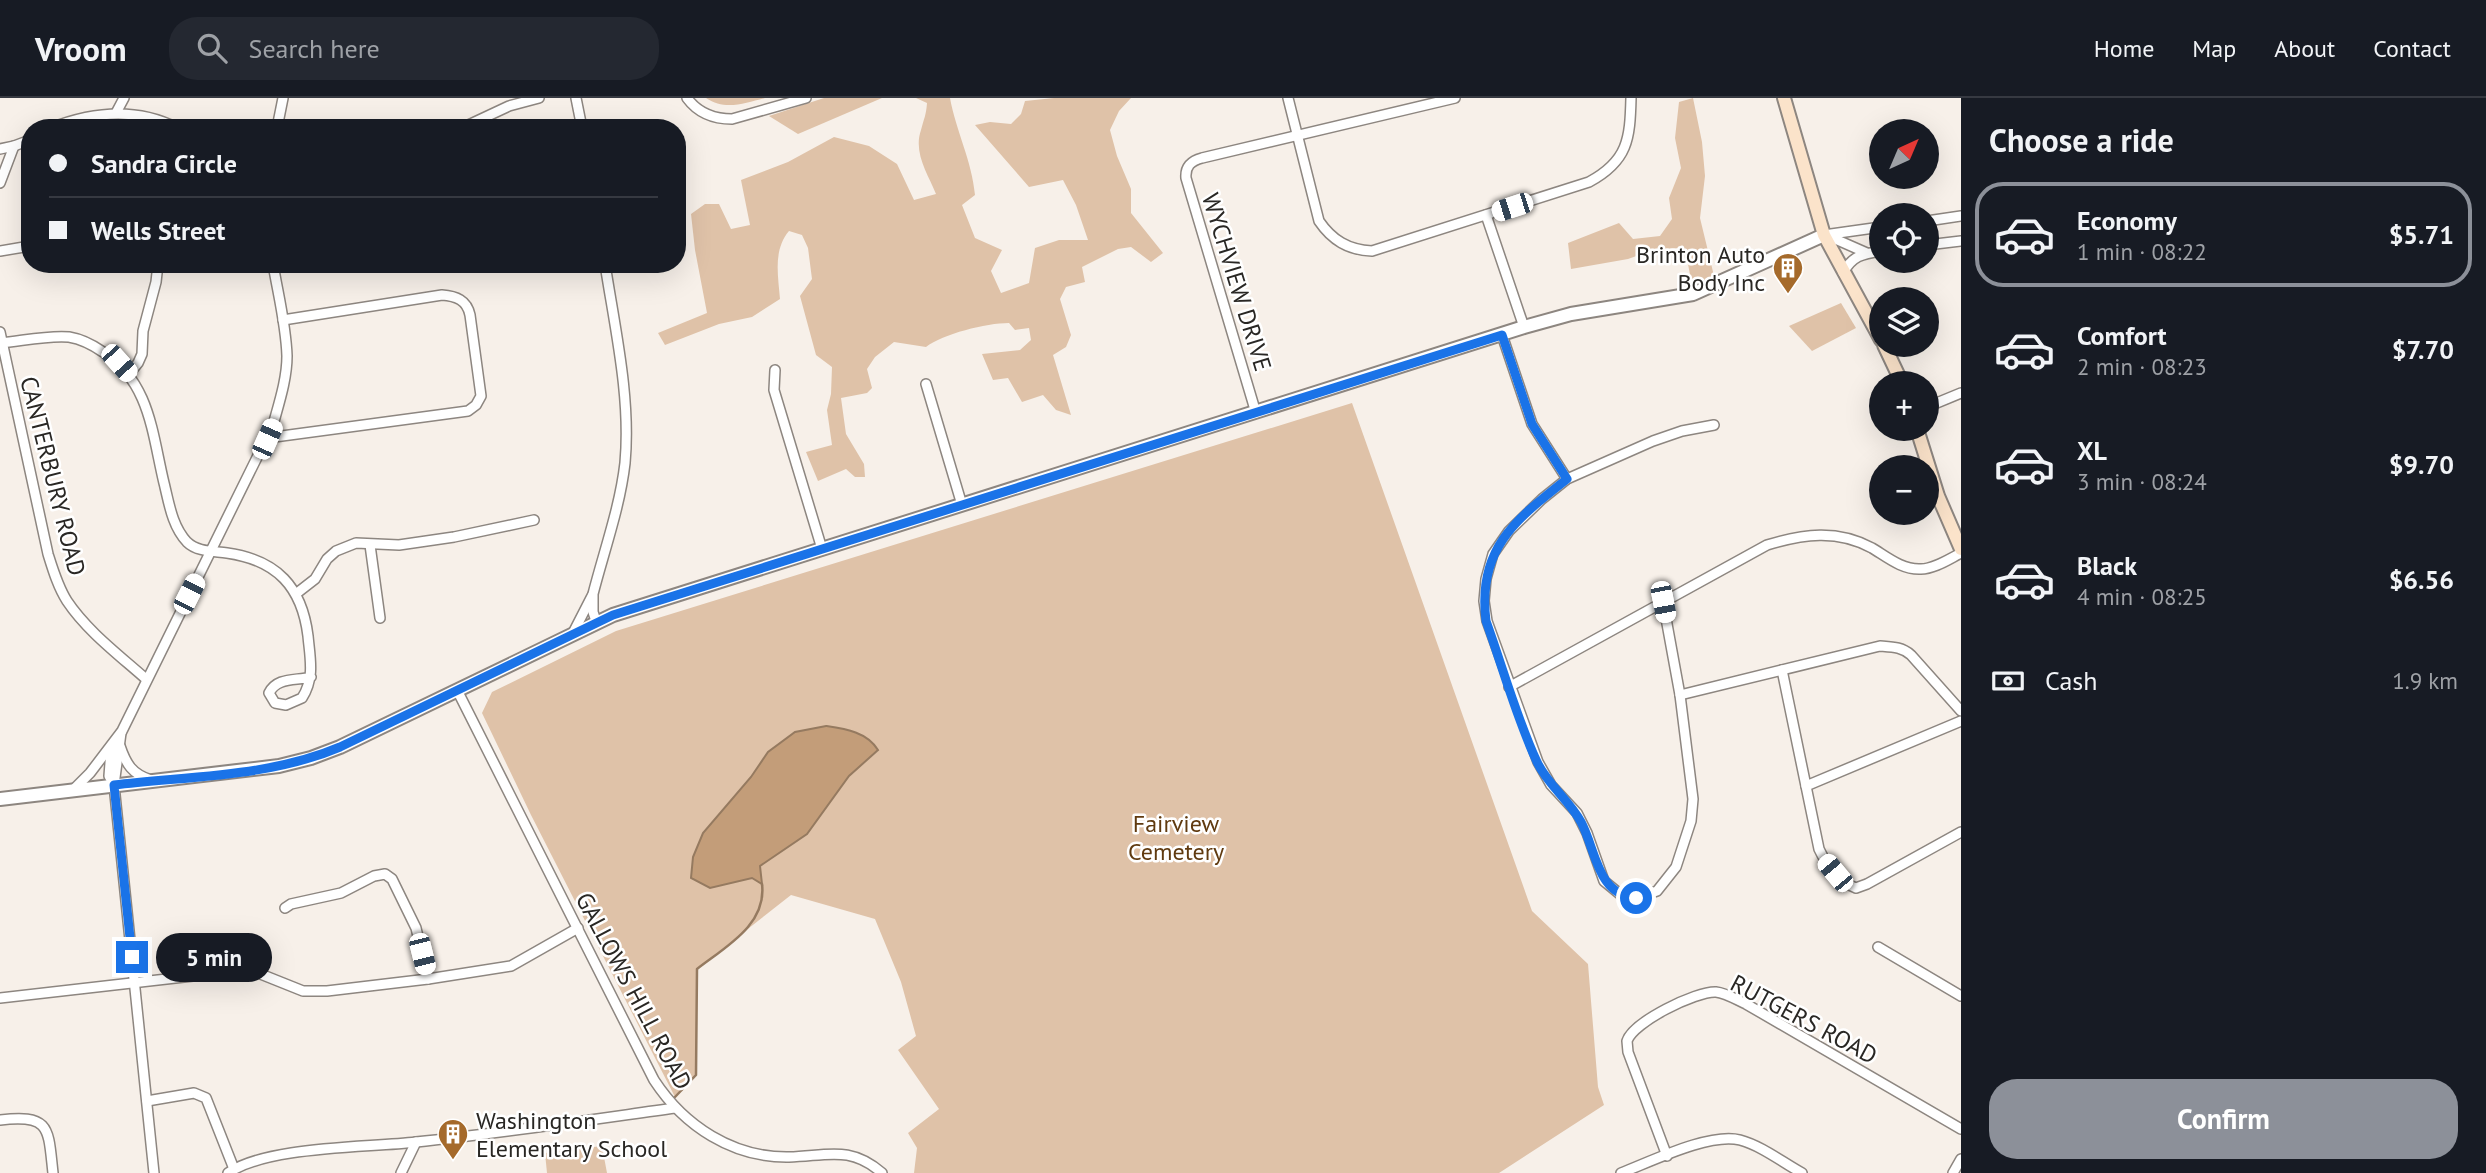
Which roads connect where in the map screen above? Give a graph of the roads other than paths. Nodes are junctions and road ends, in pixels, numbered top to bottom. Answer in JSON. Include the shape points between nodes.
{"nodes":[{"id":1,"x":124,"y":98,"type":"edge"},
{"id":2,"x":283,"y":98,"type":"edge"},
{"id":3,"x":539,"y":98,"type":"edge"},
{"id":4,"x":576,"y":98,"type":"edge"},
{"id":5,"x":687,"y":98,"type":"edge"},
{"id":6,"x":806,"y":98,"type":"edge"},
{"id":7,"x":1288,"y":98,"type":"edge"},
{"id":8,"x":1455,"y":98,"type":"edge"},
{"id":9,"x":1631,"y":98,"type":"edge"},
{"id":10,"x":1784,"y":98,"type":"edge"},
{"id":11,"x":116,"y":113,"type":"junction"},
{"id":12,"x":79,"y":119,"type":"edge"},
{"id":13,"x":153,"y":119,"type":"edge"},
{"id":14,"x":279,"y":119,"type":"edge"},
{"id":15,"x":481,"y":119,"type":"edge"},
{"id":16,"x":580,"y":119,"type":"edge"},
{"id":17,"x":1297,"y":136,"type":"junction"},
{"id":18,"x":21,"y":144,"type":"edge"},
{"id":19,"x":15,"y":146,"type":"junction"},
{"id":20,"x":0,"y":149,"type":"edge"},
{"id":21,"x":0,"y":183,"type":"edge"},
{"id":22,"x":1486,"y":215,"type":"junction"},
{"id":23,"x":1961,"y":216,"type":"edge"},
{"id":24,"x":1939,"y":219,"type":"edge"},
{"id":25,"x":1869,"y":229,"type":"edge"},
{"id":26,"x":1859,"y":230,"type":"junction"},
{"id":27,"x":1824,"y":235,"type":"junction"},
{"id":28,"x":1961,"y":241,"type":"edge"},
{"id":29,"x":1939,"y":244,"type":"edge"},
{"id":30,"x":1853,"y":247,"type":"junction"},
{"id":31,"x":21,"y":248,"type":"edge"},
{"id":32,"x":0,"y":251,"type":"edge"},
{"id":33,"x":1867,"y":253,"type":"joint"},
{"id":34,"x":157,"y":273,"type":"edge"},
{"id":35,"x":275,"y":273,"type":"edge"},
{"id":36,"x":606,"y":273,"type":"edge"},
{"id":37,"x":1843,"y":273,"type":"junction"},
{"id":38,"x":1869,"y":319,"type":"edge"},
{"id":39,"x":283,"y":320,"type":"junction"},
{"id":40,"x":1524,"y":327,"type":"junction"},
{"id":41,"x":0,"y":332,"type":"edge"},
{"id":42,"x":1502,"y":335,"type":"junction"},
{"id":43,"x":1,"y":343,"type":"edge"},
{"id":44,"x":775,"y":370,"type":"dead end"},
{"id":45,"x":129,"y":374,"type":"junction"},
{"id":46,"x":926,"y":384,"type":"dead end"},
{"id":47,"x":1961,"y":393,"type":"edge"},
{"id":48,"x":1939,"y":402,"type":"edge"},
{"id":49,"x":1256,"y":413,"type":"junction"},
{"id":50,"x":1714,"y":425,"type":"dead end"},
{"id":51,"x":267,"y":439,"type":"junction"},
{"id":52,"x":1921,"y":441,"type":"edge"},
{"id":53,"x":1567,"y":479,"type":"junction"},
{"id":54,"x":962,"y":505,"type":"junction"},
{"id":55,"x":534,"y":520,"type":"dead end"},
{"id":56,"x":370,"y":545,"type":"junction"},
{"id":57,"x":822,"y":549,"type":"junction"},
{"id":58,"x":211,"y":551,"type":"junction"},
{"id":59,"x":1961,"y":551,"type":"edge"},
{"id":60,"x":297,"y":593,"type":"junction"},
{"id":61,"x":593,"y":594,"type":"junction"},
{"id":62,"x":1663,"y":602,"type":"junction"},
{"id":63,"x":380,"y":618,"type":"dead end"},
{"id":64,"x":596,"y":621,"type":"junction"},
{"id":65,"x":573,"y":633,"type":"junction"},
{"id":66,"x":1782,"y":670,"type":"junction"},
{"id":67,"x":311,"y":677,"type":"junction"},
{"id":68,"x":146,"y":679,"type":"junction"},
{"id":69,"x":1509,"y":687,"type":"junction"},
{"id":70,"x":457,"y":690,"type":"junction"},
{"id":71,"x":1680,"y":695,"type":"junction"},
{"id":72,"x":1961,"y":712,"type":"edge"},
{"id":73,"x":1961,"y":721,"type":"edge"},
{"id":74,"x":116,"y":743,"type":"junction"},
{"id":75,"x":153,"y":780,"type":"junction"},
{"id":76,"x":114,"y":785,"type":"junction"},
{"id":77,"x":1806,"y":786,"type":"junction"},
{"id":78,"x":74,"y":790,"type":"junction"},
{"id":79,"x":0,"y":799,"type":"edge"},
{"id":80,"x":1961,"y":832,"type":"edge"},
{"id":81,"x":285,"y":908,"type":"dead end"},
{"id":82,"x":579,"y":928,"type":"junction"},
{"id":83,"x":1878,"y":947,"type":"dead end"},
{"id":84,"x":428,"y":979,"type":"junction"},
{"id":85,"x":135,"y":984,"type":"junction"},
{"id":86,"x":1961,"y":996,"type":"edge"},
{"id":87,"x":0,"y":998,"type":"edge"},
{"id":88,"x":146,"y":1101,"type":"junction"},
{"id":89,"x":675,"y":1108,"type":"junction"},
{"id":90,"x":0,"y":1120,"type":"edge"},
{"id":91,"x":1961,"y":1129,"type":"edge"},
{"id":92,"x":416,"y":1142,"type":"junction"},
{"id":93,"x":1667,"y":1156,"type":"junction"},
{"id":94,"x":1961,"y":1159,"type":"edge"},
{"id":95,"x":231,"y":1171,"type":"edge"},
{"id":96,"x":53,"y":1173,"type":"edge"},
{"id":97,"x":154,"y":1173,"type":"edge"},
{"id":98,"x":401,"y":1173,"type":"edge"},
{"id":99,"x":882,"y":1173,"type":"edge"},
{"id":100,"x":1621,"y":1173,"type":"edge"},
{"id":101,"x":1802,"y":1173,"type":"edge"},
{"id":102,"x":1953,"y":1173,"type":"edge"}],
"edges":[{"from":1,"to":11,"type":"street"},
{"from":2,"to":14,"type":"street"},
{"from":3,"to":15,"type":"street"},
{"from":4,"to":16,"type":"street"},
{"from":5,"to":6,"type":"street","via":[[703,113],[722,119]]},
{"from":7,"to":17,"type":"street"},
{"from":8,"to":17,"type":"street"},
{"from":9,"to":22,"type":"street","via":[[1628,142],[1607,171],[1589,182]]},
{"from":10,"to":27,"type":"main road"},
{"from":11,"to":12,"type":"street"},
{"from":11,"to":13,"type":"street"},
{"from":17,"to":22,"type":"street","via":[[1319,221],[1344,245],[1372,251]]},
{"from":17,"to":49,"type":"street","name":"WYCHVIEW DRIVE","via":[[1202,158],[1185,170]]},
{"from":18,"to":19,"type":"street"},
{"from":19,"to":20,"type":"street"},
{"from":19,"to":21,"type":"street"},
{"from":22,"to":40,"type":"street"},
{"from":23,"to":24,"type":"street"},
{"from":25,"to":26,"type":"street"},
{"from":26,"to":27,"type":"street"},
{"from":26,"to":30,"type":"street","via":[[1852,238]]},
{"from":27,"to":30,"type":"street"},
{"from":27,"to":37,"type":"main road"},
{"from":27,"to":40,"type":"street","via":[[1693,294],[1571,314]]},
{"from":28,"to":29,"type":"street"},
{"from":30,"to":33,"type":"street"},
{"from":31,"to":32,"type":"street"},
{"from":33,"to":37,"type":"street","via":[[1850,260]]},
{"from":34,"to":45,"type":"street","via":[[142,354]]},
{"from":35,"to":39,"type":"street"},
{"from":36,"to":61,"type":"street","via":[[626,439],[623,474]]},
{"from":37,"to":38,"type":"main road"},
{"from":39,"to":51,"type":"street","via":[[287,358]]},
{"from":39,"to":51,"type":"street","via":[[442,295],[458,298],[469,307],[481,396],[468,411]]},
{"from":40,"to":42,"type":"street"},
{"from":41,"to":43,"type":"street","name":"CANTERBURY ROAD"},
{"from":42,"to":49,"type":"street"},
{"from":42,"to":53,"type":"street","via":[[1532,424]]},
{"from":43,"to":45,"type":"street","via":[[68,337],[82,340],[106,353]]},
{"from":43,"to":68,"type":"street","name":"CANTERBURY ROAD","via":[[58,583],[81,620]]},
{"from":44,"to":57,"type":"street","via":[[774,390]]},
{"from":45,"to":58,"type":"street","via":[[144,403],[174,522],[187,542]]},
{"from":46,"to":54,"type":"street"},
{"from":47,"to":48,"type":"street"},
{"from":49,"to":54,"type":"street"},
{"from":50,"to":53,"type":"street","via":[[1653,441]]},
{"from":51,"to":58,"type":"street"},
{"from":52,"to":59,"type":"main road"},
{"from":53,"to":69,"type":"street","via":[[1509,531],[1488,566],[1486,621]]},
{"from":54,"to":57,"type":"street"},
{"from":55,"to":56,"type":"street","via":[[454,537]]},
{"from":56,"to":60,"type":"street","via":[[356,543],[336,551],[315,579]]},
{"from":56,"to":63,"type":"street"},
{"from":57,"to":64,"type":"street"},
{"from":58,"to":60,"type":"street","via":[[254,559],[279,574]]},
{"from":58,"to":68,"type":"street"},
{"from":59,"to":62,"type":"street","via":[[1924,569],[1911,569],[1851,539],[1803,535],[1767,545]]},
{"from":60,"to":67,"type":"street","via":[[306,624]]},
{"from":61,"to":64,"type":"street"},
{"from":61,"to":65,"type":"street"},
{"from":62,"to":69,"type":"street"},
{"from":62,"to":71,"type":"street"},
{"from":64,"to":65,"type":"street"},
{"from":65,"to":70,"type":"street"},
{"from":66,"to":71,"type":"street"},
{"from":66,"to":72,"type":"street","via":[[1881,646],[1904,649]]},
{"from":66,"to":77,"type":"street"},
{"from":67,"to":67,"type":"street","via":[[282,681],[269,693],[275,703],[295,703]]},
{"from":68,"to":74,"type":"street"},
{"from":69,"to":71,"type":"street","via":[[1538,762],[1551,785],[1577,813],[1604,881],[1621,895],[1636,898],[1657,891],[1670,876],[1691,821],[1693,799]]},
{"from":70,"to":75,"type":"street","via":[[311,758],[244,771]]},
{"from":70,"to":82,"type":"street","name":"GALLOWS HILL ROAD"},
{"from":73,"to":77,"type":"street"},
{"from":74,"to":75,"type":"street","via":[[129,767]]},
{"from":74,"to":76,"type":"street"},
{"from":74,"to":78,"type":"street"},
{"from":75,"to":76,"type":"street"},
{"from":76,"to":78,"type":"street"},
{"from":76,"to":85,"type":"street"},
{"from":77,"to":80,"type":"street","via":[[1824,860],[1856,888]]},
{"from":78,"to":79,"type":"street"},
{"from":81,"to":84,"type":"street","via":[[341,893],[385,874],[392,879],[416,928]]},
{"from":82,"to":84,"type":"street","via":[[511,966]]},
{"from":82,"to":89,"type":"street","name":"GALLOWS HILL ROAD","via":[[654,1080]]},
{"from":83,"to":86,"type":"street"},
{"from":84,"to":85,"type":"street","via":[[303,991],[258,973],[228,972]]},
{"from":85,"to":87,"type":"street"},
{"from":85,"to":88,"type":"street"},
{"from":88,"to":95,"type":"street","via":[[194,1093],[206,1098]]},
{"from":88,"to":97,"type":"street"},
{"from":89,"to":92,"type":"street"},
{"from":89,"to":99,"type":"street","name":"GALLOWS HILL ROAD","via":[[711,1136],[740,1149],[790,1157],[846,1154]]},
{"from":90,"to":96,"type":"street","via":[[33,1118],[42,1125],[49,1136]]},
{"from":91,"to":93,"type":"street","name":"RUTGERS ROAD","via":[[1746,1004],[1717,992],[1657,1014],[1627,1041]]},
{"from":92,"to":95,"type":"street","via":[[278,1155]]},
{"from":92,"to":98,"type":"street"},
{"from":93,"to":100,"type":"street"},
{"from":93,"to":101,"type":"street","via":[[1708,1140],[1727,1138],[1757,1147]]},
{"from":94,"to":102,"type":"street"}]}
